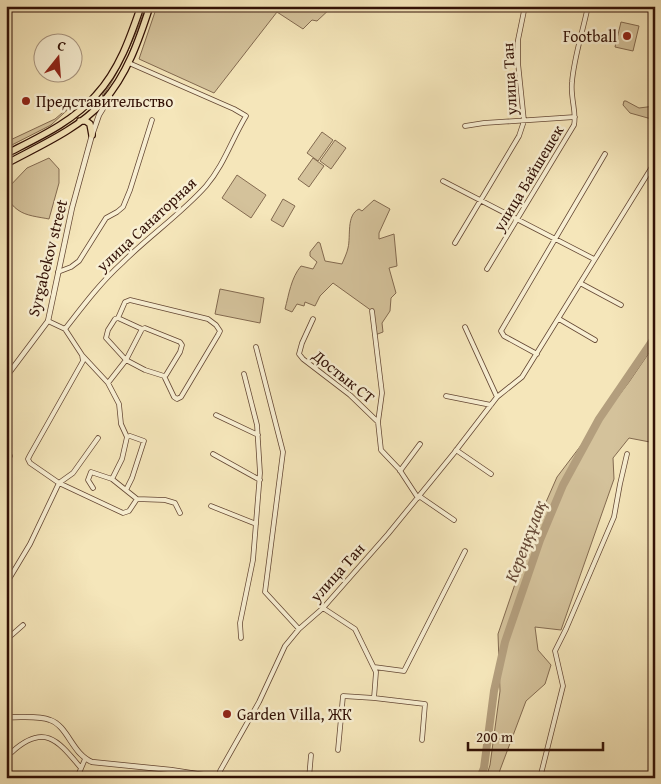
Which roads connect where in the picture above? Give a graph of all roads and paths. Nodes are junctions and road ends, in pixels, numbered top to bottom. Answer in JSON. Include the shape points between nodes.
{"nodes":[{"id":1,"x":141,"y":6,"type":"edge"},
{"id":2,"x":150,"y":6,"type":"edge"},
{"id":3,"x":524,"y":6,"type":"edge"},
{"id":4,"x":588,"y":6,"type":"edge"},
{"id":5,"x":129,"y":63,"type":"junction"},
{"id":6,"x":575,"y":117,"type":"junction"},
{"id":7,"x":152,"y":120,"type":"dead end"},
{"id":8,"x":80,"y":121,"type":"junction"},
{"id":9,"x":524,"y":121,"type":"junction"},
{"id":10,"x":465,"y":126,"type":"dead end"},
{"id":11,"x":92,"y":135,"type":"junction"},
{"id":12,"x":6,"y":154,"type":"edge"},
{"id":13,"x":604,"y":154,"type":"dead end"},
{"id":14,"x":655,"y":162,"type":"edge"},
{"id":15,"x":6,"y":164,"type":"edge"},
{"id":16,"x":443,"y":181,"type":"dead end"},
{"id":17,"x":480,"y":200,"type":"junction"},
{"id":18,"x":518,"y":219,"type":"junction"},
{"id":19,"x":556,"y":238,"type":"junction"},
{"id":20,"x":456,"y":243,"type":"dead end"},
{"id":21,"x":594,"y":259,"type":"junction"},
{"id":22,"x":487,"y":270,"type":"dead end"},
{"id":23,"x":58,"y":272,"type":"junction"},
{"id":24,"x":580,"y":283,"type":"junction"},
{"id":25,"x":621,"y":305,"type":"dead end"},
{"id":26,"x":372,"y":311,"type":"dead end"},
{"id":27,"x":118,"y":318,"type":"junction"},
{"id":28,"x":559,"y":319,"type":"junction"},
{"id":29,"x":313,"y":320,"type":"dead end"},
{"id":30,"x":48,"y":321,"type":"junction"},
{"id":31,"x":466,"y":327,"type":"dead end"},
{"id":32,"x":65,"y":329,"type":"junction"},
{"id":33,"x":142,"y":329,"type":"junction"},
{"id":34,"x":595,"y":340,"type":"dead end"},
{"id":35,"x":256,"y":347,"type":"dead end"},
{"id":36,"x":82,"y":354,"type":"junction"},
{"id":37,"x":537,"y":354,"type":"junction"},
{"id":38,"x":126,"y":360,"type":"junction"},
{"id":39,"x":244,"y":374,"type":"dead end"},
{"id":40,"x":164,"y":376,"type":"junction"},
{"id":41,"x":6,"y":377,"type":"edge"},
{"id":42,"x":108,"y":383,"type":"junction"},
{"id":43,"x":446,"y":396,"type":"dead end"},
{"id":44,"x":497,"y":396,"type":"junction"},
{"id":45,"x":491,"y":405,"type":"junction"},
{"id":46,"x":216,"y":415,"type":"dead end"},
{"id":47,"x":378,"y":422,"type":"junction"},
{"id":48,"x":258,"y":435,"type":"junction"},
{"id":49,"x":127,"y":437,"type":"junction"},
{"id":50,"x":98,"y":438,"type":"dead end"},
{"id":51,"x":420,"y":444,"type":"dead end"},
{"id":52,"x":456,"y":450,"type":"junction"},
{"id":53,"x":213,"y":454,"type":"dead end"},
{"id":54,"x":627,"y":454,"type":"dead end"},
{"id":55,"x":10,"y":456,"type":"dead end"},
{"id":56,"x":6,"y":461,"type":"edge"},
{"id":57,"x":400,"y":471,"type":"junction"},
{"id":58,"x":491,"y":474,"type":"dead end"},
{"id":59,"x":112,"y":479,"type":"junction"},
{"id":60,"x":260,"y":480,"type":"junction"},
{"id":61,"x":59,"y":483,"type":"junction"},
{"id":62,"x":93,"y":488,"type":"dead end"},
{"id":63,"x":126,"y":490,"type":"junction"},
{"id":64,"x":418,"y":497,"type":"junction"},
{"id":65,"x":137,"y":499,"type":"junction"},
{"id":66,"x":211,"y":506,"type":"dead end"},
{"id":67,"x":180,"y":513,"type":"dead end"},
{"id":68,"x":454,"y":520,"type":"dead end"},
{"id":69,"x":256,"y":524,"type":"junction"},
{"id":70,"x":465,"y":551,"type":"dead end"},
{"id":71,"x":6,"y":584,"type":"edge"},
{"id":72,"x":323,"y":608,"type":"junction"},
{"id":73,"x":22,"y":625,"type":"dead end"},
{"id":74,"x":300,"y":628,"type":"junction"},
{"id":75,"x":241,"y":638,"type":"dead end"},
{"id":76,"x":6,"y":640,"type":"edge"},
{"id":77,"x":374,"y":666,"type":"junction"},
{"id":78,"x":374,"y":698,"type":"junction"},
{"id":79,"x":6,"y":717,"type":"edge"},
{"id":80,"x":422,"y":740,"type":"dead end"},
{"id":81,"x":338,"y":750,"type":"dead end"},
{"id":82,"x":12,"y":752,"type":"dead end"},
{"id":83,"x":311,"y":755,"type":"dead end"},
{"id":84,"x":85,"y":759,"type":"junction"},
{"id":85,"x":81,"y":768,"type":"junction"},
{"id":86,"x":171,"y":770,"type":"junction"},
{"id":87,"x":77,"y":778,"type":"edge"},
{"id":88,"x":168,"y":778,"type":"edge"},
{"id":89,"x":222,"y":778,"type":"edge"},
{"id":90,"x":309,"y":778,"type":"edge"},
{"id":91,"x":540,"y":778,"type":"edge"}],
"edges":[{"from":1,"to":12,"type":"main road","via":[[124,52],[103,87],[66,120]]},
{"from":2,"to":5,"type":"main road"},
{"from":3,"to":9,"type":"street","name":"улица Тан","via":[[518,63]]},
{"from":4,"to":6,"type":"street","name":"улица Байшешек","via":[[572,80]]},
{"from":5,"to":8,"type":"main road","via":[[104,100]]},
{"from":5,"to":11,"type":"street","name":"Syrgabekov street","via":[[99,115]]},
{"from":5,"to":32,"type":"street","name":"улица Санаторная","via":[[246,116],[207,185],[98,286]]},
{"from":6,"to":9,"type":"street"},
{"from":6,"to":18,"type":"street","name":"улица Байшешек","via":[[574,125]]},
{"from":7,"to":23,"type":"street","name":"улица Санаторная","via":[[123,207],[106,218],[79,261]]},
{"from":8,"to":11,"type":"main road","via":[[90,124]]},
{"from":8,"to":15,"type":"main road"},
{"from":9,"to":10,"type":"street"},
{"from":9,"to":17,"type":"street","name":"улица Тан","via":[[519,136]]},
{"from":11,"to":23,"type":"street","name":"Syrgabekov street"},
{"from":13,"to":19,"type":"street"},
{"from":14,"to":21,"type":"street","name":"улица Тан"},
{"from":16,"to":17,"type":"street"},
{"from":17,"to":18,"type":"street"},
{"from":17,"to":20,"type":"street","name":"улица Тан"},
{"from":18,"to":19,"type":"street"},
{"from":18,"to":22,"type":"street","name":"улица Байшешек"},
{"from":19,"to":21,"type":"street"},
{"from":19,"to":37,"type":"street","via":[[501,331],[504,336]]},
{"from":21,"to":24,"type":"street","name":"улица Тан"},
{"from":23,"to":30,"type":"street","name":"Syrgabekov street"},
{"from":24,"to":25,"type":"street"},
{"from":24,"to":28,"type":"street","name":"улица Тан"},
{"from":26,"to":47,"type":"street","name":"Достык СТ","via":[[382,393]]},
{"from":27,"to":33,"type":"street"},
{"from":27,"to":38,"type":"street","via":[[106,338]]},
{"from":27,"to":40,"type":"street","via":[[125,302],[130,300],[208,319],[216,325],[220,331],[181,397],[174,398]]},
{"from":28,"to":34,"type":"street"},
{"from":28,"to":37,"type":"street","name":"улица Тан"},
{"from":29,"to":47,"type":"street","name":"Достык СТ","via":[[299,354]]},
{"from":30,"to":32,"type":"street"},
{"from":30,"to":41,"type":"street","name":"Syrgabekov street"},
{"from":31,"to":44,"type":"street"},
{"from":32,"to":36,"type":"street"},
{"from":33,"to":38,"type":"street"},
{"from":33,"to":40,"type":"street","via":[[182,345]]},
{"from":35,"to":74,"type":"street","via":[[283,452],[265,592]]},
{"from":36,"to":42,"type":"street"},
{"from":36,"to":61,"type":"street","via":[[83,361],[28,459]]},
{"from":37,"to":44,"type":"street","name":"улица Тан","via":[[522,377]]},
{"from":38,"to":40,"type":"street"},
{"from":38,"to":42,"type":"street"},
{"from":39,"to":48,"type":"street"},
{"from":42,"to":49,"type":"street","via":[[119,404],[121,424]]},
{"from":43,"to":45,"type":"street"},
{"from":44,"to":45,"type":"street","name":"улица Тан"},
{"from":45,"to":52,"type":"street","name":"улица Тан"},
{"from":46,"to":48,"type":"street"},
{"from":47,"to":57,"type":"street","name":"Достык СТ","via":[[381,450]]},
{"from":48,"to":60,"type":"street"},
{"from":49,"to":59,"type":"street"},
{"from":49,"to":63,"type":"street","via":[[144,441]]},
{"from":50,"to":61,"type":"street","via":[[73,473]]},
{"from":51,"to":57,"type":"street"},
{"from":52,"to":58,"type":"street"},
{"from":52,"to":64,"type":"street","name":"улица Тан"},
{"from":53,"to":60,"type":"street"},
{"from":54,"to":91,"type":"street","via":[[614,517],[555,651],[563,686]]},
{"from":55,"to":56,"type":"street"},
{"from":57,"to":64,"type":"street","name":"Достык СТ"},
{"from":59,"to":62,"type":"street","via":[[92,472],[88,480]]},
{"from":59,"to":63,"type":"street"},
{"from":60,"to":69,"type":"street"},
{"from":61,"to":65,"type":"street","via":[[122,513],[129,511]]},
{"from":61,"to":71,"type":"street","via":[[30,544]]},
{"from":63,"to":65,"type":"street"},
{"from":64,"to":68,"type":"street"},
{"from":64,"to":72,"type":"street","name":"улица Тан"},
{"from":65,"to":67,"type":"street","via":[[165,500],[174,504]]},
{"from":66,"to":69,"type":"street"},
{"from":69,"to":75,"type":"street","via":[[253,560],[240,623]]},
{"from":70,"to":77,"type":"street","via":[[404,671]]},
{"from":72,"to":74,"type":"street","name":"улица Тан"},
{"from":72,"to":77,"type":"street","via":[[355,629]]},
{"from":73,"to":76,"type":"street"},
{"from":74,"to":89,"type":"street","name":"улица Тан","via":[[280,653],[259,702],[220,771]]},
{"from":77,"to":78,"type":"street"},
{"from":78,"to":80,"type":"street","via":[[425,704]]},
{"from":78,"to":81,"type":"street","via":[[343,696]]},
{"from":79,"to":84,"type":"street","via":[[51,720]]},
{"from":82,"to":85,"type":"street","via":[[36,737],[48,737],[62,746]]},
{"from":83,"to":90,"type":"street"},
{"from":84,"to":85,"type":"street"},
{"from":84,"to":86,"type":"street"},
{"from":85,"to":87,"type":"street"},
{"from":86,"to":88,"type":"street"},
{"from":86,"to":89,"type":"street"}]}
